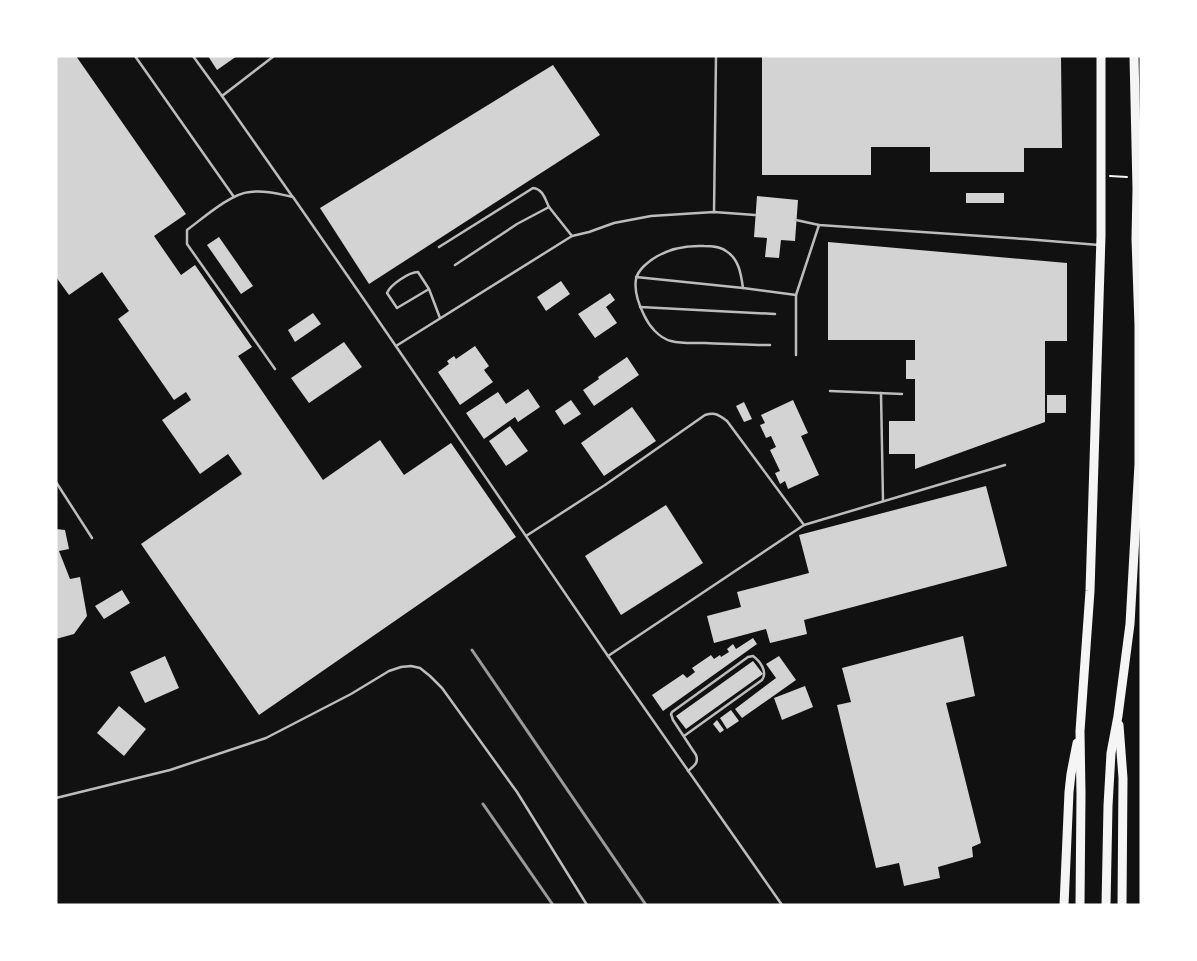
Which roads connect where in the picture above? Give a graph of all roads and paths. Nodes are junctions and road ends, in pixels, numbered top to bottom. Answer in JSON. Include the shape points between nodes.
{"nodes":[{"id":1,"x":134,"y":56,"type":"edge"},
{"id":2,"x":193,"y":56,"type":"edge"},
{"id":3,"x":274,"y":56,"type":"edge"},
{"id":4,"x":716,"y":56,"type":"edge"},
{"id":5,"x":1101,"y":56,"type":"edge"},
{"id":6,"x":1134,"y":56,"type":"edge"},
{"id":7,"x":222,"y":96,"type":"junction"},
{"id":8,"x":1105,"y":176,"type":"dead end"},
{"id":9,"x":1132,"y":177,"type":"dead end"},
{"id":10,"x":234,"y":197,"type":"junction"},
{"id":11,"x":293,"y":197,"type":"junction"},
{"id":12,"x":549,"y":207,"type":"junction"},
{"id":13,"x":714,"y":212,"type":"junction"},
{"id":14,"x":755,"y":215,"type":"dead end"},
{"id":15,"x":796,"y":220,"type":"dead end"},
{"id":16,"x":819,"y":224,"type":"junction"},
{"id":17,"x":572,"y":236,"type":"junction"},
{"id":18,"x":1101,"y":245,"type":"junction"},
{"id":19,"x":439,"y":247,"type":"dead end"},
{"id":20,"x":455,"y":265,"type":"dead end"},
{"id":21,"x":636,"y":277,"type":"junction"},
{"id":22,"x":744,"y":288,"type":"junction"},
{"id":23,"x":429,"y":289,"type":"junction"},
{"id":24,"x":796,"y":295,"type":"junction"},
{"id":25,"x":640,"y":307,"type":"junction"},
{"id":26,"x":775,"y":314,"type":"dead end"},
{"id":27,"x":440,"y":318,"type":"junction"},
{"id":28,"x":770,"y":345,"type":"dead end"},
{"id":29,"x":396,"y":346,"type":"junction"},
{"id":30,"x":796,"y":355,"type":"dead end"},
{"id":31,"x":275,"y":369,"type":"dead end"},
{"id":32,"x":830,"y":391,"type":"dead end"},
{"id":33,"x":881,"y":393,"type":"junction"},
{"id":34,"x":902,"y":394,"type":"dead end"},
{"id":35,"x":1004,"y":465,"type":"dead end"},
{"id":36,"x":56,"y":482,"type":"edge"},
{"id":37,"x":883,"y":501,"type":"junction"},
{"id":38,"x":804,"y":525,"type":"junction"},
{"id":39,"x":526,"y":536,"type":"junction"},
{"id":40,"x":92,"y":538,"type":"dead end"},
{"id":41,"x":608,"y":656,"type":"junction"},
{"id":42,"x":1118,"y":716,"type":"junction"},
{"id":43,"x":1080,"y":731,"type":"junction"},
{"id":44,"x":684,"y":736,"type":"junction"},
{"id":45,"x":688,"y":771,"type":"junction"},
{"id":46,"x":56,"y":798,"type":"edge"},
{"id":47,"x":587,"y":905,"type":"edge"},
{"id":48,"x":782,"y":905,"type":"edge"},
{"id":49,"x":1064,"y":905,"type":"edge"},
{"id":50,"x":1080,"y":905,"type":"edge"},
{"id":51,"x":1106,"y":905,"type":"edge"},
{"id":52,"x":1122,"y":905,"type":"edge"}],
"edges":[{"from":1,"to":10,"type":"lane"},
{"from":2,"to":7,"type":"lane"},
{"from":3,"to":7,"type":"lane"},
{"from":4,"to":13,"type":"lane"},
{"from":5,"to":18,"type":"highway"},
{"from":6,"to":42,"type":"highway","via":[[1139,464],[1130,624]]},
{"from":7,"to":11,"type":"lane"},
{"from":8,"to":9,"type":"path"},
{"from":10,"to":11,"type":"lane","via":[[248,192],[265,192]]},
{"from":10,"to":31,"type":"lane","via":[[186,230],[187,244]]},
{"from":11,"to":29,"type":"lane"},
{"from":12,"to":17,"type":"lane"},
{"from":12,"to":19,"type":"lane","via":[[542,192],[533,188]]},
{"from":12,"to":20,"type":"lane"},
{"from":13,"to":14,"type":"lane"},
{"from":13,"to":17,"type":"lane","via":[[651,216]]},
{"from":15,"to":16,"type":"lane"},
{"from":16,"to":18,"type":"lane"},
{"from":16,"to":24,"type":"lane"},
{"from":17,"to":27,"type":"lane"},
{"from":18,"to":43,"type":"highway","via":[[1090,591]]},
{"from":21,"to":22,"type":"lane"},
{"from":21,"to":22,"type":"lane","via":[[642,268],[661,254],[676,248],[715,247],[725,250],[736,262]]},
{"from":21,"to":25,"type":"lane"},
{"from":22,"to":24,"type":"lane"},
{"from":23,"to":23,"type":"lane","via":[[397,308],[387,293],[389,288],[413,272],[418,272]]},
{"from":23,"to":27,"type":"lane"},
{"from":24,"to":30,"type":"lane"},
{"from":25,"to":26,"type":"lane"},
{"from":25,"to":28,"type":"lane","via":[[657,334],[669,341]]},
{"from":27,"to":29,"type":"lane"},
{"from":29,"to":39,"type":"lane"},
{"from":32,"to":33,"type":"lane"},
{"from":33,"to":34,"type":"lane"},
{"from":33,"to":37,"type":"lane"},
{"from":35,"to":37,"type":"lane"},
{"from":36,"to":40,"type":"lane"},
{"from":37,"to":38,"type":"lane"},
{"from":38,"to":39,"type":"lane","via":[[727,421],[712,413]]},
{"from":38,"to":41,"type":"lane"},
{"from":39,"to":41,"type":"lane"},
{"from":41,"to":45,"type":"lane"},
{"from":42,"to":51,"type":"highway","via":[[1111,753]]},
{"from":42,"to":52,"type":"highway","via":[[1123,778]]},
{"from":43,"to":49,"type":"highway","via":[[1070,783]]},
{"from":43,"to":50,"type":"highway"},
{"from":44,"to":44,"type":"lane","via":[[672,712],[748,657],[756,658],[765,671],[762,680]]},
{"from":44,"to":45,"type":"lane","via":[[698,759]]},
{"from":45,"to":48,"type":"lane"},
{"from":46,"to":47,"type":"lane","via":[[170,770],[266,738],[389,671],[411,666],[420,668],[442,688],[517,792]]}]}
